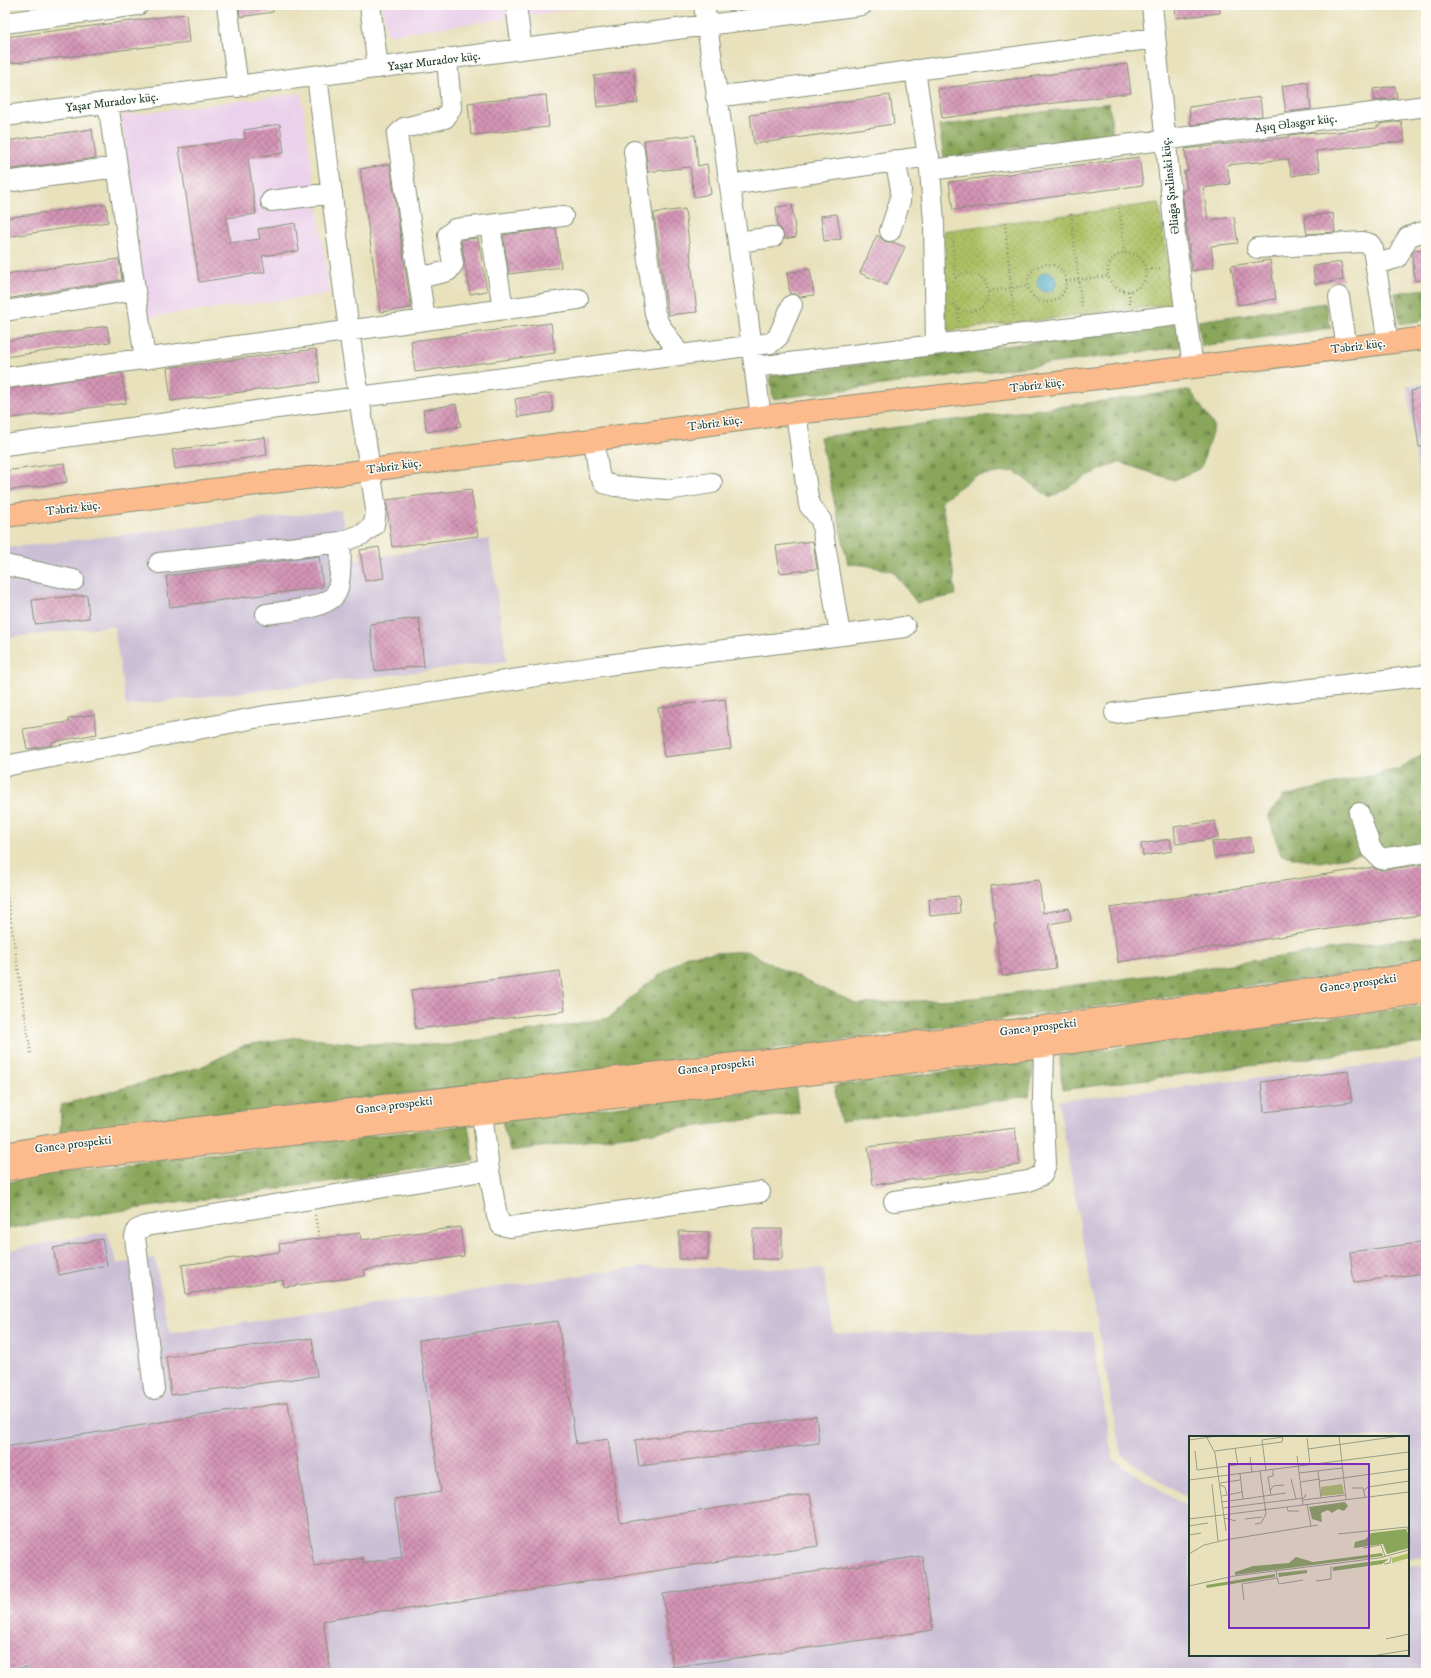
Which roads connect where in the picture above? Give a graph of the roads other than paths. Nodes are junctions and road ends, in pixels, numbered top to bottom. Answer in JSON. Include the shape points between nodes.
{"nodes":[{"id":1,"x":138,"y":5,"type":"edge"},
{"id":2,"x":227,"y":5,"type":"edge"},
{"id":3,"x":370,"y":5,"type":"edge"},
{"id":4,"x":516,"y":5,"type":"edge"},
{"id":5,"x":704,"y":5,"type":"edge"},
{"id":6,"x":862,"y":5,"type":"edge"},
{"id":7,"x":1152,"y":5,"type":"edge"},
{"id":8,"x":833,"y":7,"type":"edge"},
{"id":9,"x":89,"y":8,"type":"edge"},
{"id":10,"x":5,"y":23,"type":"edge"},
{"id":11,"x":706,"y":25,"type":"junction"},
{"id":12,"x":1155,"y":38,"type":"junction"},
{"id":13,"x":522,"y":49,"type":"junction"},
{"id":14,"x":447,"y":59,"type":"junction"},
{"id":15,"x":378,"y":68,"type":"junction"},
{"id":16,"x":915,"y":70,"type":"junction"},
{"id":17,"x":317,"y":76,"type":"junction"},
{"id":18,"x":238,"y":87,"type":"junction"},
{"id":19,"x":716,"y":97,"type":"junction"},
{"id":20,"x":108,"y":103,"type":"junction"},
{"id":21,"x":1426,"y":106,"type":"edge"},
{"id":22,"x":5,"y":116,"type":"edge"},
{"id":23,"x":1165,"y":140,"type":"junction"},
{"id":24,"x":634,"y":152,"type":"dead end"},
{"id":25,"x":895,"y":160,"type":"junction"},
{"id":26,"x":929,"y":163,"type":"junction"},
{"id":27,"x":117,"y":167,"type":"junction"},
{"id":28,"x":5,"y":182,"type":"edge"},
{"id":29,"x":730,"y":185,"type":"junction"},
{"id":30,"x":332,"y":193,"type":"junction"},
{"id":31,"x":271,"y":201,"type":"dead end"},
{"id":32,"x":563,"y":216,"type":"dead end"},
{"id":33,"x":490,"y":225,"type":"junction"},
{"id":34,"x":890,"y":231,"type":"dead end"},
{"id":35,"x":1426,"y":232,"type":"edge"},
{"id":36,"x":773,"y":237,"type":"dead end"},
{"id":37,"x":738,"y":242,"type":"junction"},
{"id":38,"x":1257,"y":248,"type":"dead end"},
{"id":39,"x":1376,"y":264,"type":"junction"},
{"id":40,"x":419,"y":278,"type":"junction"},
{"id":41,"x":135,"y":290,"type":"junction"},
{"id":42,"x":1339,"y":297,"type":"dead end"},
{"id":43,"x":578,"y":299,"type":"dead end"},
{"id":44,"x":792,"y":305,"type":"dead end"},
{"id":45,"x":503,"y":309,"type":"junction"},
{"id":46,"x":5,"y":311,"type":"edge"},
{"id":47,"x":1186,"y":314,"type":"junction"},
{"id":48,"x":425,"y":320,"type":"junction"},
{"id":49,"x":349,"y":331,"type":"junction"},
{"id":50,"x":1426,"y":338,"type":"edge"},
{"id":51,"x":1388,"y":343,"type":"junction"},
{"id":52,"x":936,"y":344,"type":"junction"},
{"id":53,"x":752,"y":346,"type":"junction"},
{"id":54,"x":1348,"y":348,"type":"junction"},
{"id":55,"x":680,"y":355,"type":"junction"},
{"id":56,"x":145,"y":359,"type":"junction"},
{"id":57,"x":755,"y":367,"type":"junction"},
{"id":58,"x":1193,"y":367,"type":"junction"},
{"id":59,"x":5,"y":378,"type":"edge"},
{"id":60,"x":359,"y":397,"type":"junction"},
{"id":61,"x":796,"y":413,"type":"junction"},
{"id":62,"x":761,"y":417,"type":"junction"},
{"id":63,"x":594,"y":439,"type":"junction"},
{"id":64,"x":5,"y":445,"type":"edge"},
{"id":65,"x":370,"y":470,"type":"junction"},
{"id":66,"x":712,"y":483,"type":"dead end"},
{"id":67,"x":5,"y":516,"type":"edge"},
{"id":68,"x":340,"y":542,"type":"junction"},
{"id":69,"x":159,"y":563,"type":"dead end"},
{"id":70,"x":5,"y":565,"type":"edge"},
{"id":71,"x":74,"y":580,"type":"dead end"},
{"id":72,"x":266,"y":614,"type":"dead end"},
{"id":73,"x":905,"y":627,"type":"dead end"},
{"id":74,"x":840,"y":635,"type":"junction"},
{"id":75,"x":1426,"y":676,"type":"edge"},
{"id":76,"x":1115,"y":713,"type":"dead end"},
{"id":77,"x":5,"y":766,"type":"edge"},
{"id":78,"x":1359,"y":813,"type":"dead end"},
{"id":79,"x":1426,"y":852,"type":"edge"},
{"id":80,"x":1426,"y":973,"type":"edge"},
{"id":81,"x":1426,"y":992,"type":"edge"},
{"id":82,"x":1044,"y":1046,"type":"junction"},
{"id":83,"x":481,"y":1104,"type":"junction"},
{"id":84,"x":5,"y":1154,"type":"edge"},
{"id":85,"x":5,"y":1170,"type":"edge"},
{"id":86,"x":489,"y":1170,"type":"junction"},
{"id":87,"x":760,"y":1192,"type":"dead end"},
{"id":88,"x":894,"y":1201,"type":"dead end"},
{"id":89,"x":154,"y":1389,"type":"dead end"}],
"edges":[{"from":1,"to":9,"type":"street"},
{"from":2,"to":18,"type":"street"},
{"from":3,"to":15,"type":"street"},
{"from":4,"to":13,"type":"street"},
{"from":5,"to":11,"type":"street"},
{"from":6,"to":8,"type":"street","name":"Yaşar Muradov küç."},
{"from":7,"to":12,"type":"street","name":"Əliağa Şıxlinski küç."},
{"from":8,"to":11,"type":"street","name":"Yaşar Muradov küç."},
{"from":9,"to":10,"type":"street"},
{"from":11,"to":13,"type":"street","name":"Yaşar Muradov küç."},
{"from":11,"to":19,"type":"street"},
{"from":12,"to":16,"type":"street"},
{"from":12,"to":23,"type":"street","name":"Əliağa Şıxlinski küç."},
{"from":13,"to":14,"type":"street","name":"Yaşar Muradov küç."},
{"from":14,"to":15,"type":"street","name":"Yaşar Muradov küç."},
{"from":14,"to":40,"type":"street","via":[[452,108],[445,118],[404,128],[397,135]]},
{"from":15,"to":17,"type":"street","name":"Yaşar Muradov küç."},
{"from":16,"to":19,"type":"street"},
{"from":16,"to":26,"type":"street"},
{"from":17,"to":18,"type":"street","name":"Yaşar Muradov küç."},
{"from":17,"to":30,"type":"street"},
{"from":18,"to":20,"type":"street","name":"Yaşar Muradov küç."},
{"from":19,"to":29,"type":"street"},
{"from":20,"to":22,"type":"street","name":"Yaşar Muradov küç."},
{"from":20,"to":27,"type":"street"},
{"from":21,"to":23,"type":"street","name":"Aşıq Ələsgər küç."},
{"from":23,"to":26,"type":"street","name":"Aşıq Ələsgər küç."},
{"from":23,"to":47,"type":"street","name":"Əliağa Şıxlinski küç."},
{"from":24,"to":55,"type":"street","via":[[655,314]]},
{"from":25,"to":26,"type":"street","name":"Aşıq Ələsgər küç."},
{"from":25,"to":29,"type":"street","name":"Aşıq Ələsgər küç."},
{"from":25,"to":34,"type":"street","via":[[901,189],[900,201]]},
{"from":26,"to":52,"type":"street","via":[[934,222]]},
{"from":27,"to":28,"type":"street"},
{"from":27,"to":41,"type":"street"},
{"from":29,"to":37,"type":"street"},
{"from":30,"to":31,"type":"street"},
{"from":30,"to":49,"type":"street"},
{"from":32,"to":33,"type":"street"},
{"from":33,"to":40,"type":"street","via":[[454,229],[448,235],[453,264],[448,271]]},
{"from":33,"to":45,"type":"street"},
{"from":35,"to":39,"type":"street","via":[[1408,237],[1397,258]]},
{"from":36,"to":37,"type":"street"},
{"from":37,"to":53,"type":"street"},
{"from":38,"to":39,"type":"street","via":[[1362,242],[1370,244]]},
{"from":39,"to":51,"type":"street"},
{"from":40,"to":48,"type":"street"},
{"from":41,"to":46,"type":"street"},
{"from":41,"to":56,"type":"street"},
{"from":42,"to":54,"type":"street"},
{"from":43,"to":45,"type":"street"},
{"from":44,"to":53,"type":"street","via":[[778,337],[771,343]]},
{"from":45,"to":48,"type":"street"},
{"from":47,"to":52,"type":"street"},
{"from":47,"to":58,"type":"street","name":"Əliağa Şıxlinski küç."},
{"from":48,"to":49,"type":"street"},
{"from":49,"to":56,"type":"street"},
{"from":49,"to":60,"type":"street"},
{"from":50,"to":51,"type":"main road","name":"Təbriz küç."},
{"from":51,"to":54,"type":"main road","name":"Təbriz küç."},
{"from":52,"to":57,"type":"street"},
{"from":53,"to":55,"type":"street"},
{"from":53,"to":57,"type":"street"},
{"from":54,"to":58,"type":"main road","name":"Təbriz küç."},
{"from":55,"to":60,"type":"street"},
{"from":56,"to":59,"type":"street"},
{"from":57,"to":62,"type":"street"},
{"from":58,"to":61,"type":"main road","name":"Təbriz küç."},
{"from":60,"to":64,"type":"street"},
{"from":60,"to":65,"type":"street"},
{"from":61,"to":62,"type":"main road","name":"Təbriz küç."},
{"from":61,"to":74,"type":"street","via":[[809,505],[821,520]]},
{"from":62,"to":63,"type":"main road","name":"Təbriz küç."},
{"from":63,"to":65,"type":"main road","name":"Təbriz küç."},
{"from":63,"to":66,"type":"street","via":[[599,475],[604,483],[667,490]]},
{"from":65,"to":67,"type":"main road","name":"Təbriz küç."},
{"from":65,"to":68,"type":"street","via":[[376,509],[374,525],[363,534]]},
{"from":68,"to":69,"type":"street"},
{"from":68,"to":72,"type":"street","via":[[338,582],[336,592],[330,601]]},
{"from":70,"to":71,"type":"street"},
{"from":73,"to":74,"type":"street"},
{"from":74,"to":77,"type":"street","via":[[606,665],[359,704],[265,716]]},
{"from":75,"to":76,"type":"street"},
{"from":78,"to":79,"type":"street","via":[[1371,849],[1382,859]]},
{"from":80,"to":83,"type":"main road","name":"Gəncə prospekti"},
{"from":81,"to":82,"type":"main road","name":"Gəncə prospekti"},
{"from":82,"to":83,"type":"main road","name":"Gəncə prospekti"},
{"from":82,"to":88,"type":"street","via":[[1046,1164],[1042,1175],[1029,1181]]},
{"from":83,"to":84,"type":"main road","name":"Gəncə prospekti","via":[[48,1146]]},
{"from":83,"to":85,"type":"main road","name":"Gəncə prospekti","via":[[51,1161]]},
{"from":83,"to":86,"type":"street"},
{"from":86,"to":87,"type":"street","via":[[497,1216],[501,1225],[510,1227]]},
{"from":86,"to":89,"type":"street","via":[[146,1226],[137,1230],[135,1237]]}]}
